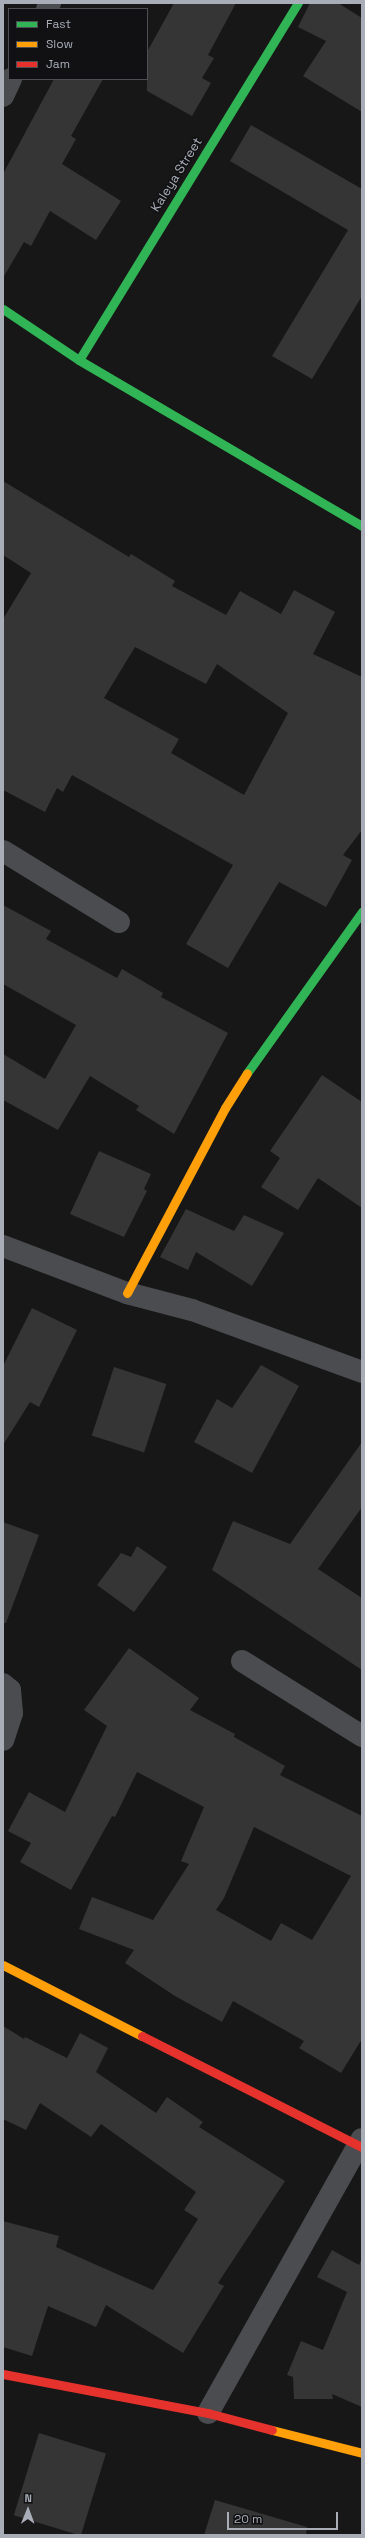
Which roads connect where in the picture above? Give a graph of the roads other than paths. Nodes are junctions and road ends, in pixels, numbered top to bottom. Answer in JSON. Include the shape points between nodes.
{"nodes":[{"id":1,"x":298,"y":3,"type":"edge"},
{"id":2,"x":11,"y":80,"type":"edge"},
{"id":3,"x":3,"y":96,"type":"edge"},
{"id":4,"x":3,"y":309,"type":"edge"},
{"id":5,"x":79,"y":360,"type":"junction"},
{"id":6,"x":362,"y":526,"type":"edge"},
{"id":7,"x":3,"y":850,"type":"edge"},
{"id":8,"x":362,"y":912,"type":"edge"},
{"id":9,"x":119,"y":922,"type":"dead end"},
{"id":10,"x":3,"y":1246,"type":"edge"},
{"id":11,"x":127,"y":1293,"type":"junction"},
{"id":12,"x":362,"y":1372,"type":"edge"},
{"id":13,"x":242,"y":1661,"type":"dead end"},
{"id":14,"x":3,"y":1684,"type":"edge"},
{"id":15,"x":362,"y":1736,"type":"edge"},
{"id":16,"x":3,"y":1740,"type":"edge"},
{"id":17,"x":3,"y":1965,"type":"edge"},
{"id":18,"x":360,"y":2144,"type":"edge"},
{"id":19,"x":3,"y":2374,"type":"edge"},
{"id":20,"x":208,"y":2413,"type":"junction"},
{"id":21,"x":362,"y":2453,"type":"edge"}],
"edges":[{"from":1,"to":5,"type":"street","name":"Kaleya Street"},
{"from":2,"to":3,"type":"street"},
{"from":4,"to":5,"type":"street"},
{"from":5,"to":6,"type":"street"},
{"from":7,"to":9,"type":"street"},
{"from":8,"to":11,"type":"street","via":[[270,1037],[225,1108]]},
{"from":10,"to":11,"type":"street"},
{"from":11,"to":12,"type":"street","via":[[192,1310]]},
{"from":13,"to":15,"type":"street"},
{"from":14,"to":16,"type":"street","via":[[10,1690],[12,1713]]},
{"from":17,"to":18,"type":"street"},
{"from":18,"to":20,"type":"street"},
{"from":19,"to":20,"type":"street"},
{"from":20,"to":21,"type":"street"}]}
